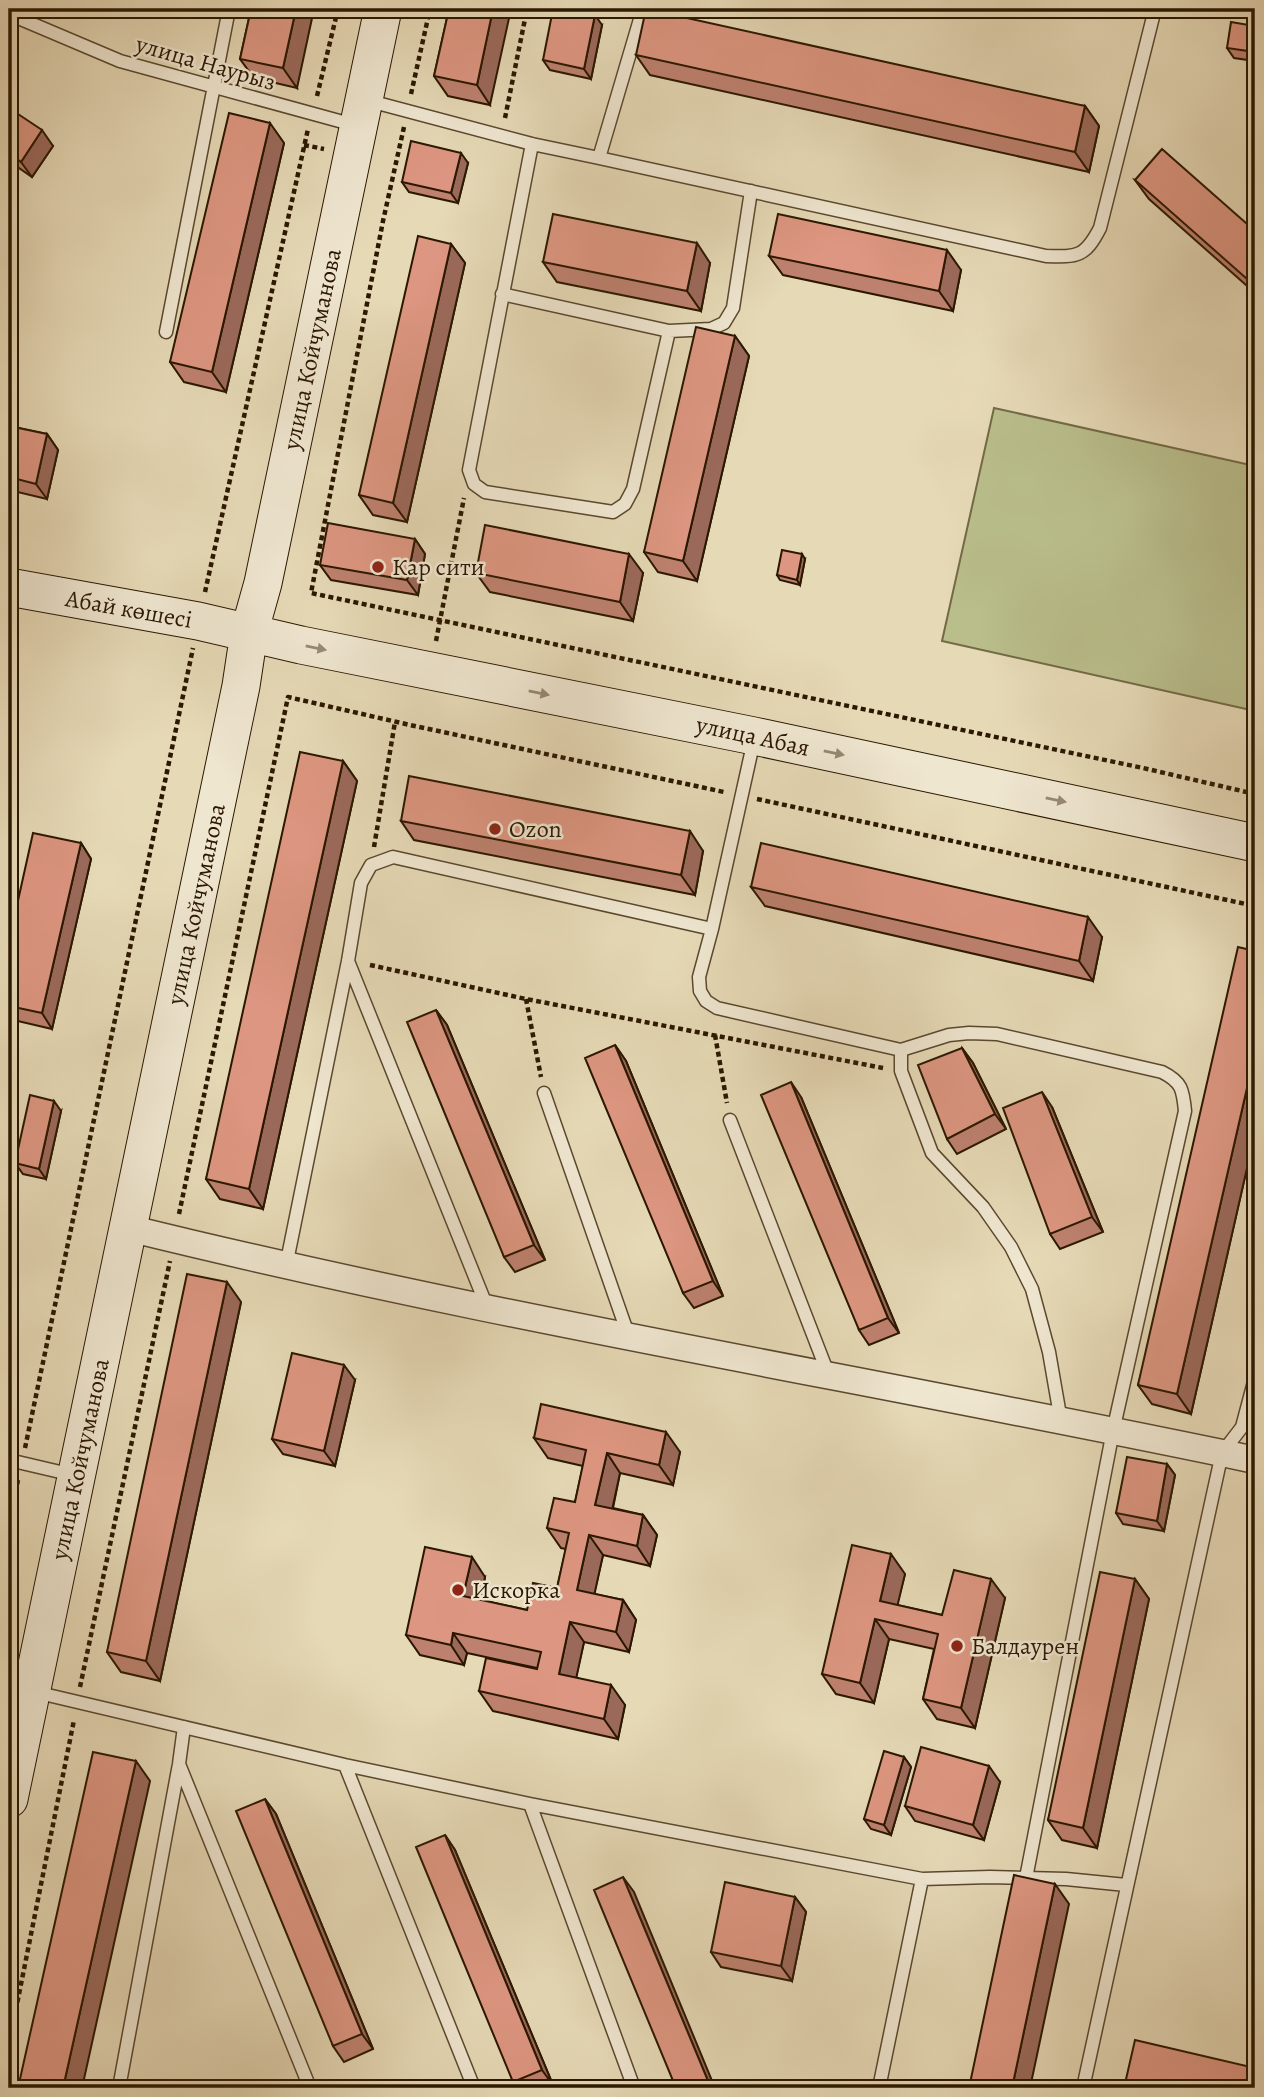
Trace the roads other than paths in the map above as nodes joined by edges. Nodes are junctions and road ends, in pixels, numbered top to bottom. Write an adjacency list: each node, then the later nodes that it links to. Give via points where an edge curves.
1 (229, 9): 8 (lane)
2 (383, 9): 9 (street, улица Койчуманова)
3 (643, 9): 11 (lane)
4 (1155, 9): 12 (lane, улица Наурыз, via 1100,228 1090,246 1073,257 1046,256)
5 (9, 14): 6 (lane, улица Наурыз)
6 (25, 22): 7 (lane); 8 (lane, улица Наурыз, via 120,61)
7 (9, 29)
8 (213, 88): 9 (lane, улица Наурыз, via 312,113); 15 (lane)
9 (361, 113): 10 (lane, улица Наурыз, via 408,111); 17 (street, улица Койчуманова)
10 (532, 144): 11 (lane, улица Наурыз); 13 (lane)
11 (599, 158): 12 (lane, улица Наурыз)
12 (751, 191): 14 (lane, via 733,308 724,323 711,329)
13 (502, 294): 14 (lane); 14 (lane, via 469,470 474,484 485,492 613,512 625,504 633,489)
14 (668, 331)
15 (166, 332)
16 (9, 587): 17 (street, Абай көшесі)
17 (249, 633): 18 (street, улица Абая, one-way to 18); 25 (street, улица Койчуманова)
18 (754, 736): 19 (street, улица Абая, one-way to 19); 20 (lane)
19 (1255, 843)
20 (712, 929): 21 (lane, via 393,857 371,865 361,883); 22 (lane, via 699,978 706,1001 717,1008)
21 (348, 961): 26 (lane); 27 (lane)
22 (901, 1050): 31 (lane, via 901,1071 932,1153 983,1207 1011,1247 1032,1289); 32 (lane, via 949,1035 997,1034 1162,1072 1175,1079 1183,1092 1185,1111)
23 (544, 1093): 28 (lane)
24 (730, 1120): 29 (lane)
25 (128, 1228): 26 (street); 36 (street, улица Койчуманова)
26 (286, 1266): 27 (street)
27 (487, 1308): 28 (street)
28 (629, 1337): 29 (street)
29 (829, 1376): 31 (street)
30 (1255, 1378): 33 (lane, via 1242,1427)
31 (1061, 1421): 32 (street)
32 (1114, 1431): 33 (street); 43 (lane)
33 (1222, 1453): 34 (street); 45 (lane)
34 (1255, 1460)
35 (15, 1462): 36 (lane)
36 (76, 1476): 37 (street, улица Койчуманова)
37 (31, 1691): 38 (lane); 41 (street, улица Койчуманова)
38 (184, 1727): 39 (lane); 40 (lane)
39 (179, 1764): 46 (lane); 47 (lane)
40 (345, 1765): 42 (lane); 48 (lane)
41 (9, 1799)
42 (530, 1804): 44 (lane); 49 (lane)
43 (1026, 1878): 44 (lane); 45 (lane)
44 (922, 1879): 50 (lane)
45 (1126, 1885): 51 (lane)
46 (119, 2088)
47 (310, 2088)
48 (474, 2088)
49 (634, 2088)
50 (879, 2088)
51 (1083, 2088)

